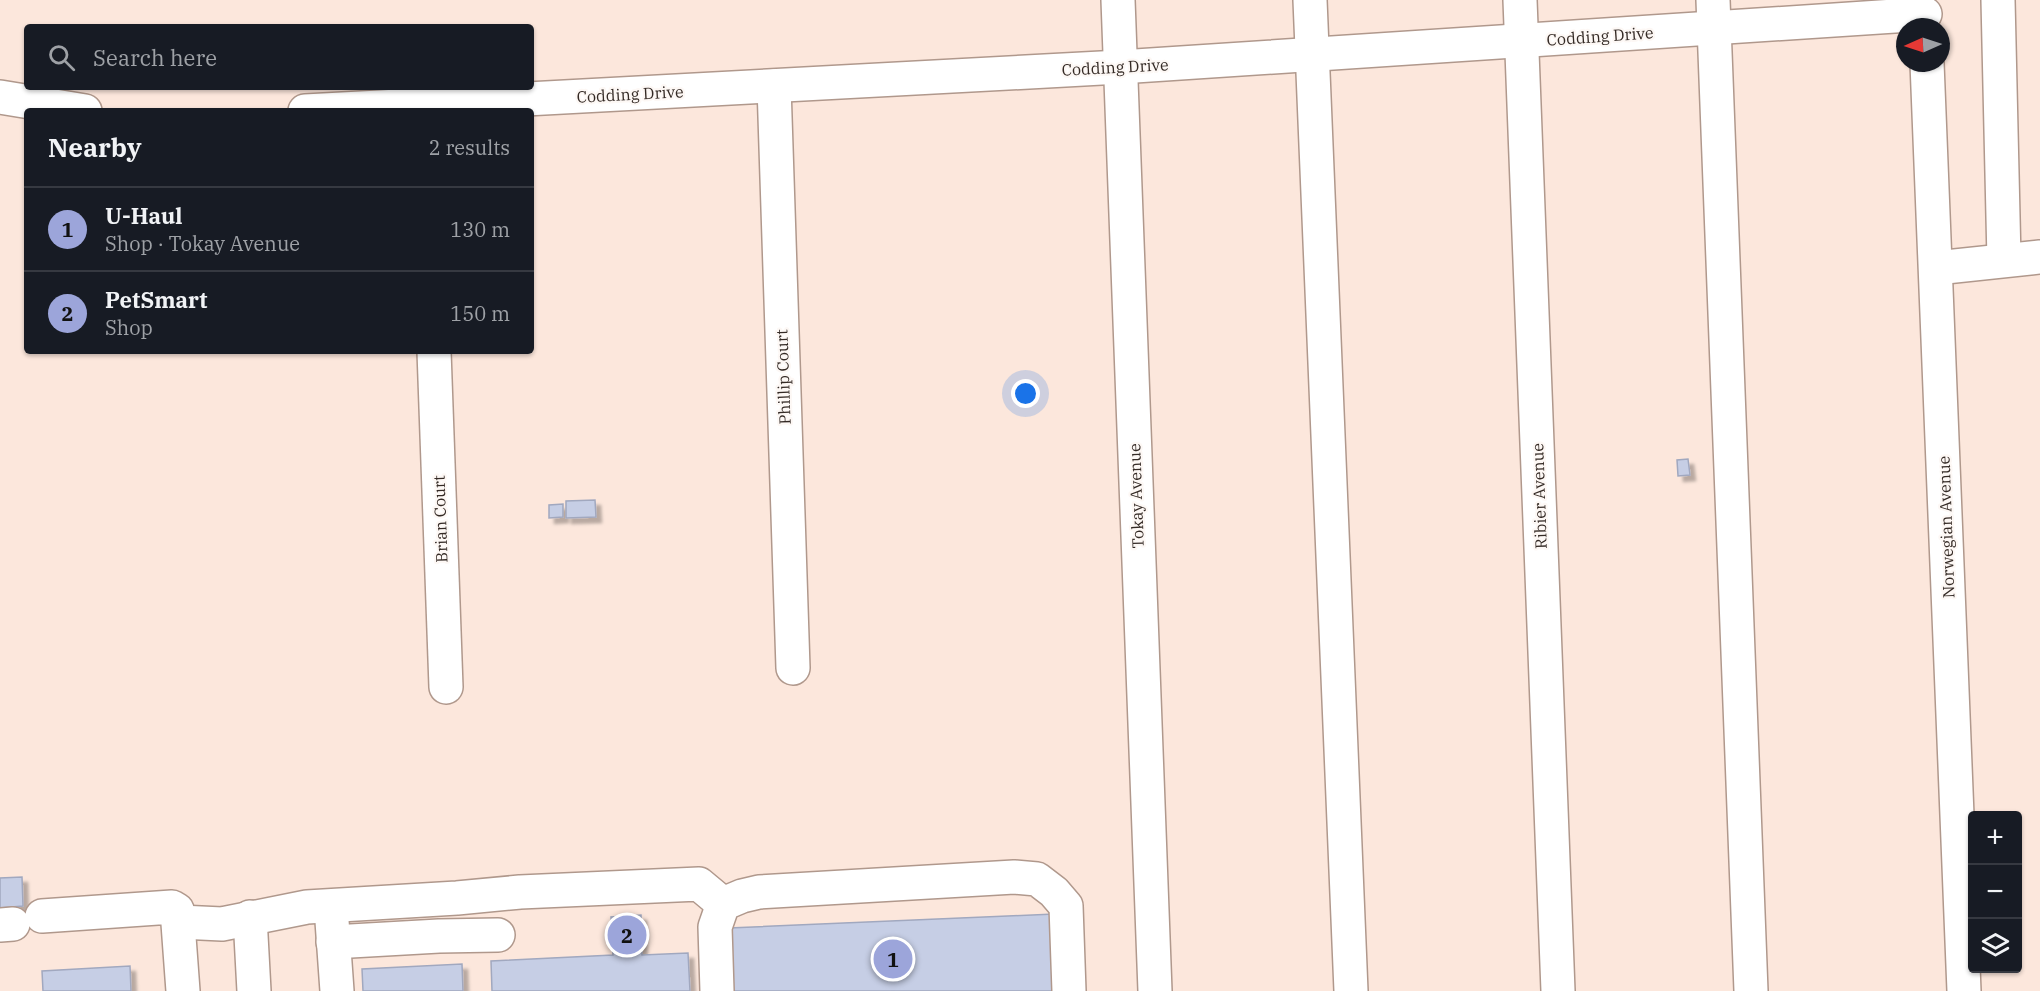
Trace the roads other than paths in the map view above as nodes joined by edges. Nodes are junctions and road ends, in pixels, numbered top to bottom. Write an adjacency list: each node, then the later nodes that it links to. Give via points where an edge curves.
1 (1118, 0): 9 (street, Tokay Avenue)
2 (1310, 0): 8 (street)
3 (1520, 0): 7 (street, Ribier Avenue)
4 (1998, 0): 16 (street)
5 (1713, 14): 6 (street, Codding Drive); 7 (street, Codding Drive); 36 (street)
6 (1925, 14)
7 (1521, 41): 8 (street, Codding Drive); 35 (street, Ribier Avenue)
8 (1313, 54): 9 (street, Codding Drive); 34 (street)
9 (1120, 67): 11 (street, Codding Drive); 33 (street, Tokay Avenue)
10 (1927, 72): 17 (street, Norwegian Avenue)
11 (774, 86): 14 (street, Codding Drive); 19 (street, Phillip Court)
12 (0, 97): 13 (street)
13 (67, 108)
14 (425, 108)
15 (2040, 257): 16 (street)
16 (2004, 260): 17 (street)
17 (1936, 268): 37 (street, Norwegian Avenue)
18 (434, 354): 20 (street, Brian Court)
19 (793, 668)
20 (446, 687)
21 (723, 904): 22 (street, via 699,884 520,892); 31 (street, via 715,927); 32 (street, via 759,892 1014,877 1037,879 1066,906)
22 (331, 907): 23 (street); 27 (street)
23 (250, 917): 25 (street, via 222,924); 29 (street)
24 (18, 922): 25 (street, via 172,907)
25 (180, 922): 28 (street)
26 (498, 935): 27 (street)
27 (333, 942): 30 (street)
28 (183, 991)
29 (254, 991)
30 (337, 991)
31 (717, 991)
32 (1069, 991)
33 (1155, 991)
34 (1351, 991)
35 (1558, 991)
36 (1751, 991)
37 (1964, 991)

